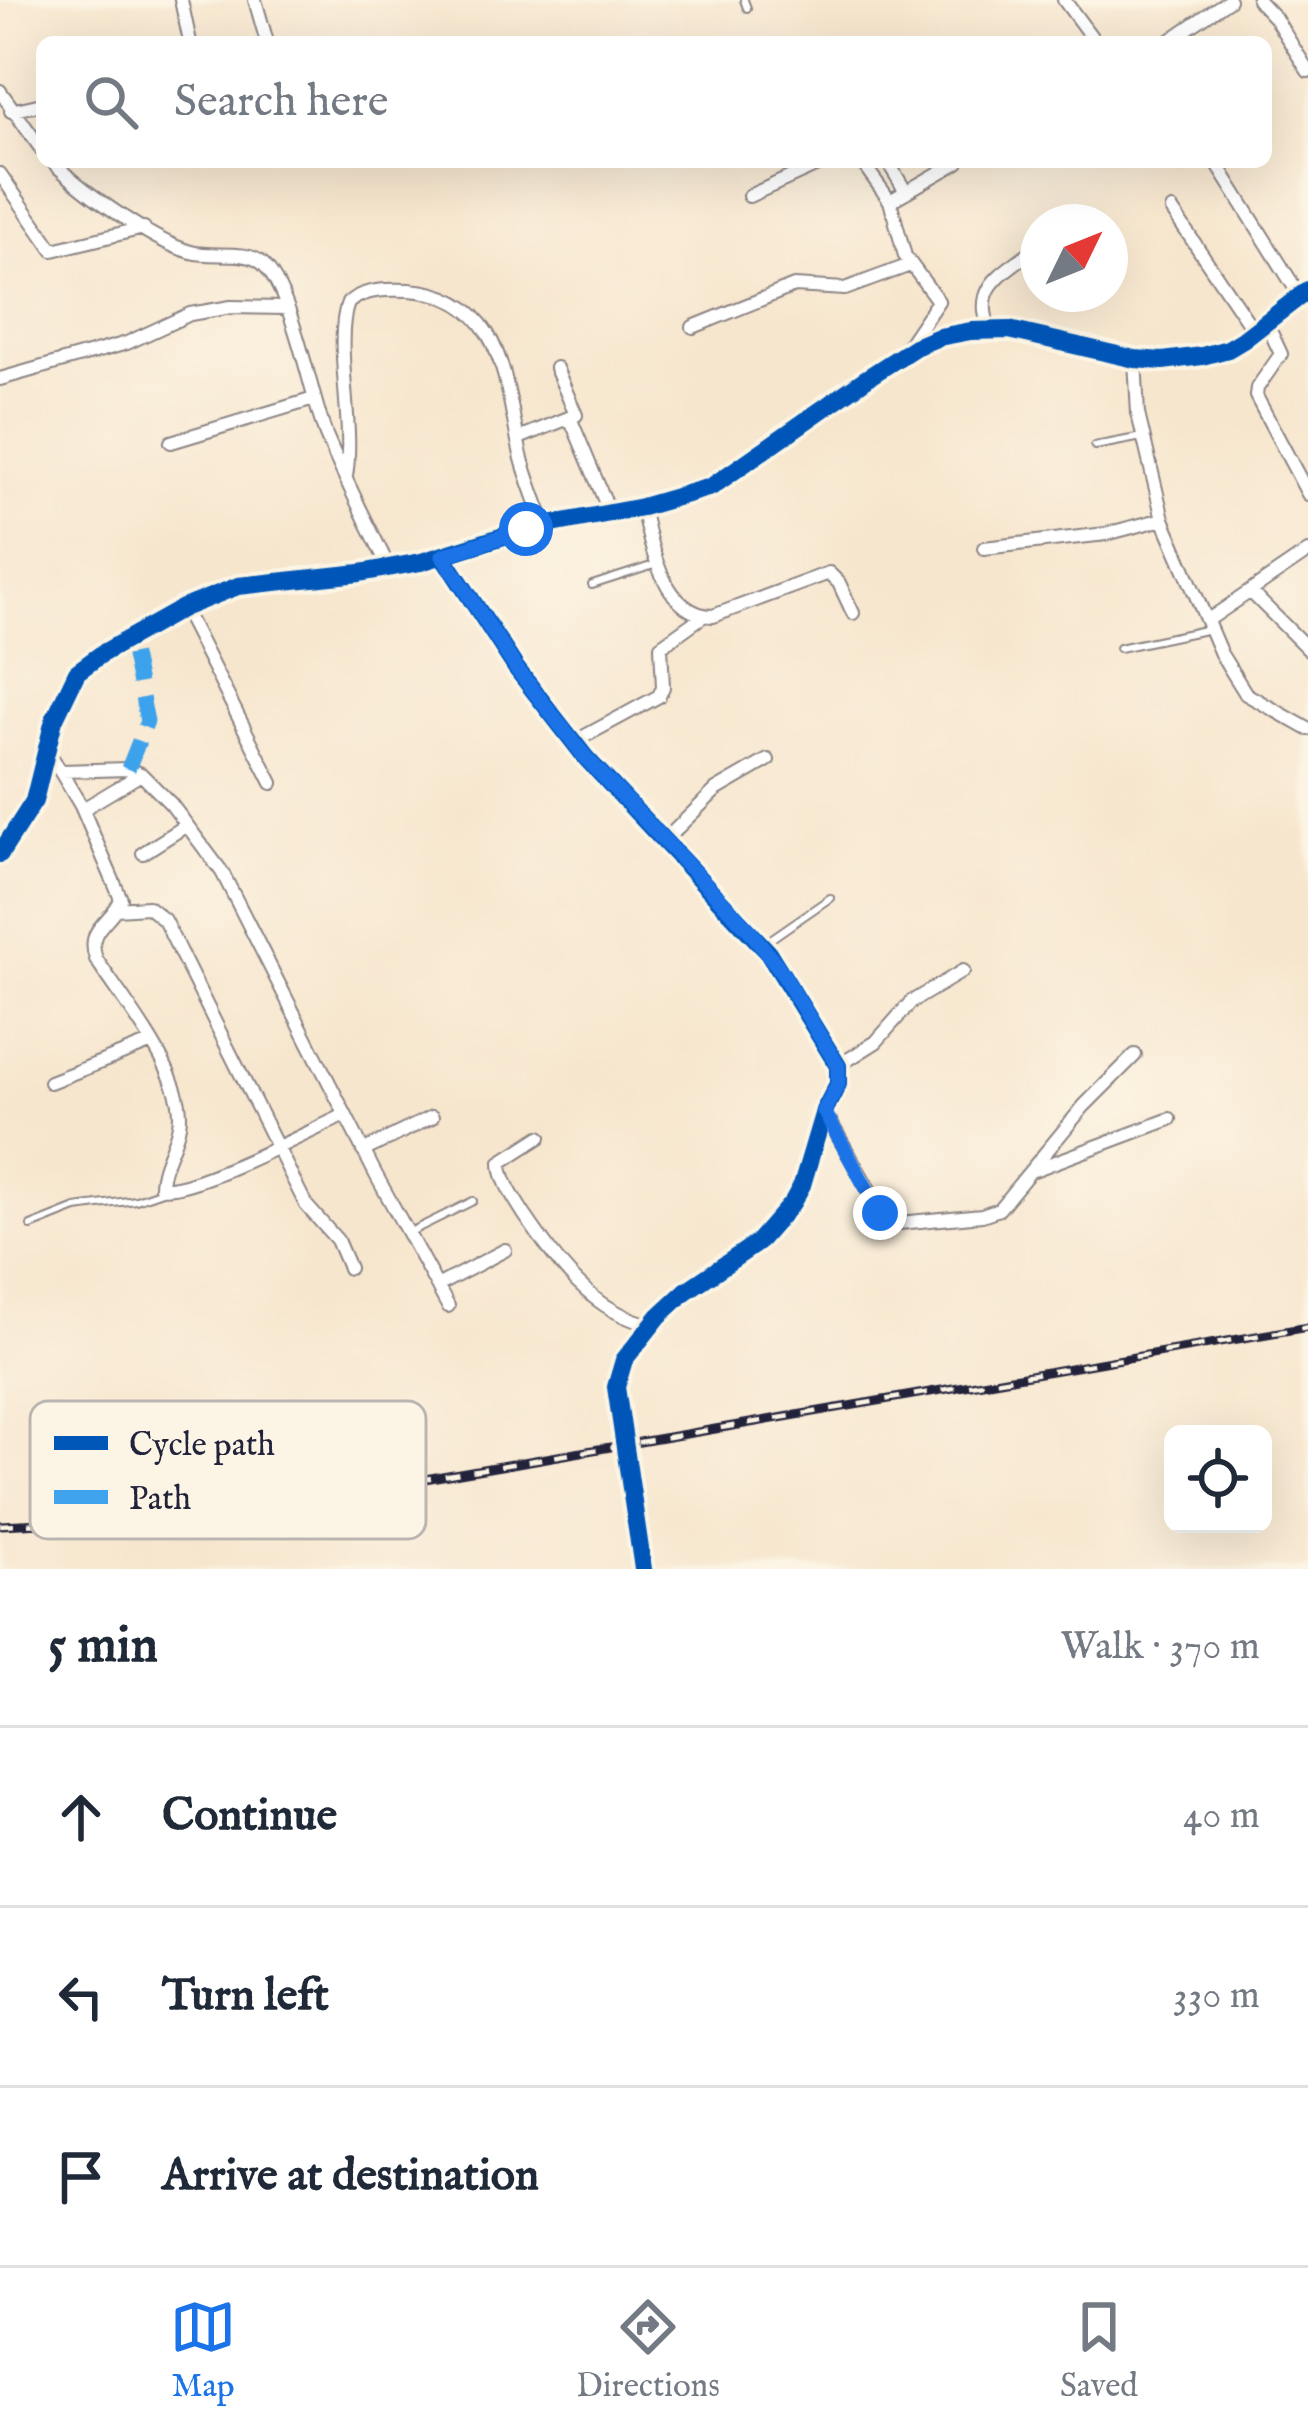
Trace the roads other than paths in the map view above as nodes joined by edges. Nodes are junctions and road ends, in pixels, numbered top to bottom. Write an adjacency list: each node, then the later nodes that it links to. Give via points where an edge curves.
1 (182, 0): 6 (street)
2 (255, 0): 7 (street)
3 (1064, 0): 8 (street)
4 (1229, 0): 9 (street)
5 (1258, 0): 10 (street)
6 (189, 36)
7 (265, 36)
8 (1091, 36)
9 (1177, 36)
10 (1308, 71)
11 (0, 91): 13 (street)
12 (36, 105): 13 (street)
13 (11, 111): 14 (street)
14 (36, 142)
15 (59, 168): 26 (street)
16 (811, 168): 23 (street)
17 (866, 168): 24 (street)
18 (892, 168): 22 (street)
19 (948, 168): 22 (street)
20 (1220, 168): 29 (street)
21 (0, 174): 26 (street, via 53,250)
22 (906, 192): 24 (street)
23 (749, 196)
24 (890, 201): 28 (street)
25 (1172, 210): 32 (street)
26 (144, 228): 30 (street, via 193,253 258,259)
27 (1020, 262): 33 (street, via 986,292 981,309)
28 (910, 266): 31 (street, via 845,290 794,286); 34 (street, via 938,305)
29 (1304, 293): 32 (street)
30 (286, 308): 37 (street, via 203,311); 38 (street)
31 (694, 327)
32 (1260, 327): 35 (street, via 1215,354); 45 (street, via 1281,354 1256,396)
33 (990, 329): 34 (street, via 926,341); 35 (street)
34 (902, 355): 46 (street, via 711,488)
35 (1135, 359): 40 (street)
36 (556, 368): 39 (street, via 577,413)
37 (0, 380)
38 (314, 399): 42 (street); 44 (street)
39 (571, 420): 41 (street); 47 (street)
40 (1142, 437): 43 (lane); 48 (street)
41 (519, 438): 44 (street, via 494,347 464,304 414,290 359,295 344,311); 49 (street)
42 (171, 442)
43 (1095, 446)
44 (346, 478): 54 (street)
45 (1308, 494)
46 (642, 507): 47 (street); 53 (street)
47 (610, 513): 49 (street)
48 (1163, 519): 50 (street); 60 (street)
49 (545, 525): 52 (street)
50 (984, 548)
51 (1308, 552): 56 (street)
52 (443, 556): 54 (street); 64 (street)
53 (654, 565): 55 (lane); 59 (street)
54 (388, 568): 57 (street, via 238,586)
55 (592, 586)
56 (1251, 592): 60 (street); 62 (street)
57 (183, 608): 65 (street, via 77,672); 69 (street)
58 (853, 613): 59 (street, via 829,573)
59 (703, 616): 64 (street, via 661,646 663,688 656,698)
60 (1210, 625): 61 (lane); 63 (street, via 1240,687)
61 (1119, 648)
62 (1308, 649)
63 (1308, 729)
64 (574, 742): 72 (street)
65 (47, 749): 67 (street); 73 (street, via 34,801)
66 (768, 760): 72 (street, via 705,798)
67 (61, 771): 68 (street); 70 (street)
68 (141, 774): 70 (street); 71 (street)
69 (272, 783)
70 (83, 809): 76 (street, via 120,896)
71 (187, 825): 74 (street); 84 (street, via 241,904)
72 (663, 842): 77 (street)
73 (0, 854)
74 (143, 854)
75 (830, 898): 77 (lane)
76 (116, 909): 79 (street, via 95,931 92,948); 88 (street, via 160,913)
77 (762, 945): 81 (street)
78 (963, 971): 81 (street, via 911,1002 876,1042)
79 (150, 1042): 82 (street); 91 (street, via 180,1115 160,1179)
80 (1135, 1055): 90 (street)
81 (838, 1066): 83 (street)
82 (50, 1082)
83 (824, 1111): 90 (street, via 891,1221 991,1213); 99 (street, via 802,1185 778,1222)
84 (345, 1115): 88 (street); 89 (street)
85 (432, 1117): 89 (street)
86 (1170, 1119): 90 (street)
87 (540, 1136): 99 (street, via 501,1162 518,1205 570,1276 608,1307)
88 (277, 1146): 91 (street); 96 (street)
89 (363, 1150): 94 (street)
90 (1033, 1171)
91 (166, 1190): 93 (lane)
92 (473, 1201): 94 (lane)
93 (31, 1226)
94 (406, 1234): 97 (street)
95 (505, 1250): 97 (street)
96 (350, 1268)
97 (437, 1286): 98 (street)
98 (448, 1306)
99 (652, 1325): 100 (street, via 620,1367)
100 (616, 1387)
101 (632, 1475): 102 (street)
102 (644, 1569)

